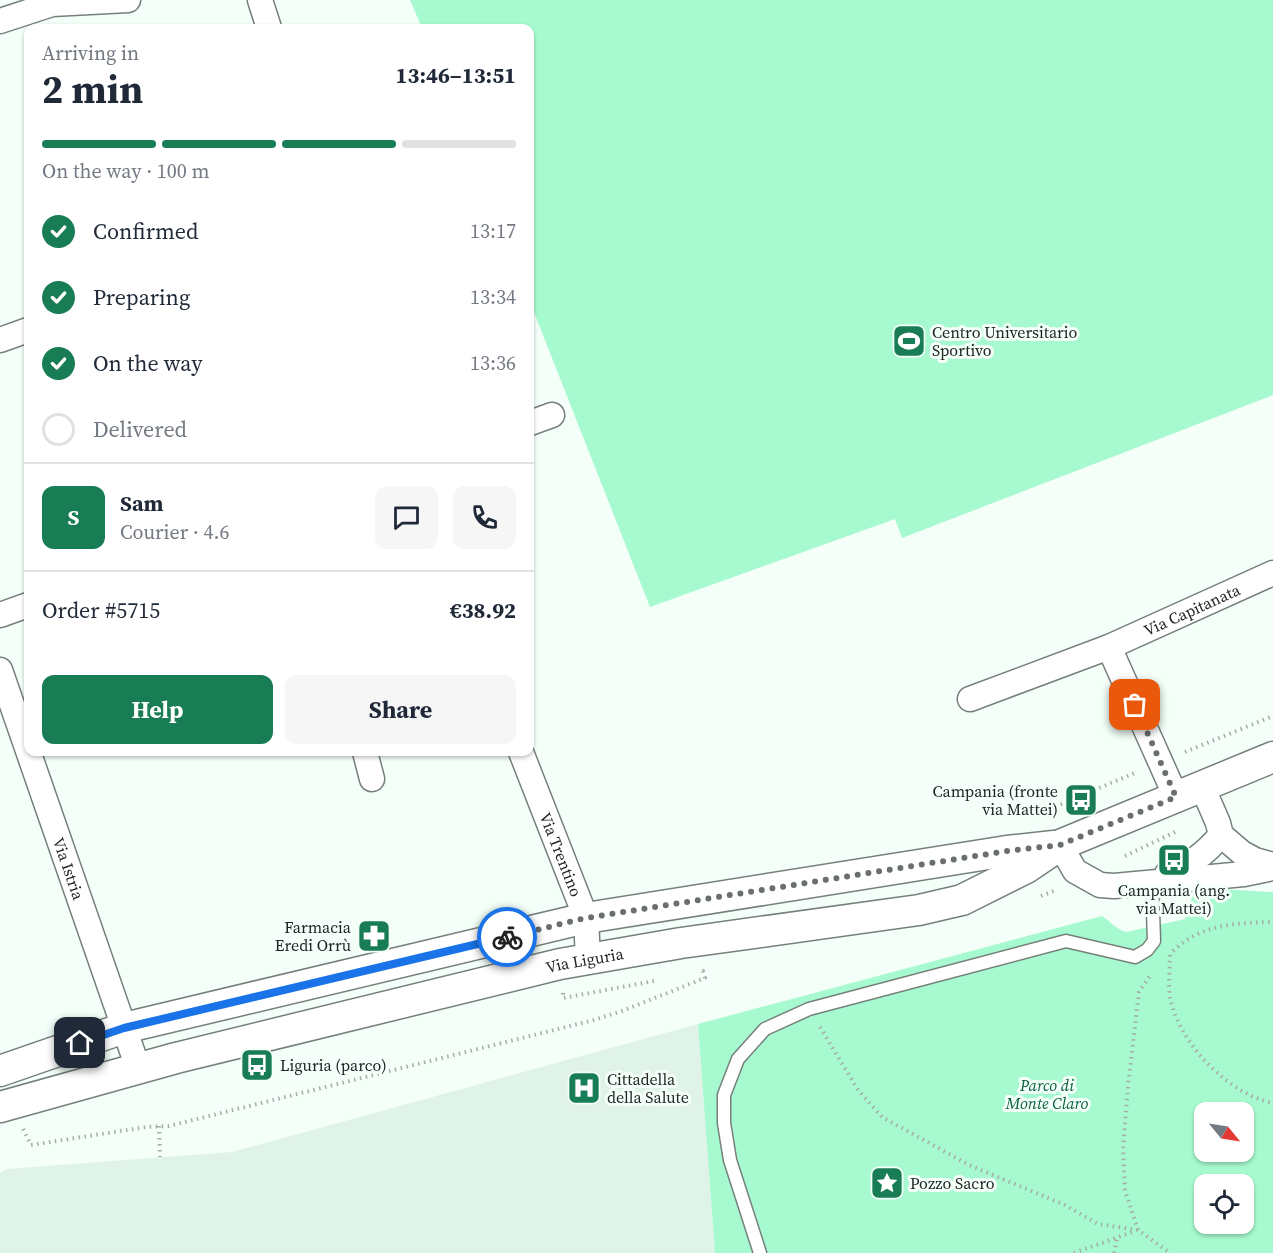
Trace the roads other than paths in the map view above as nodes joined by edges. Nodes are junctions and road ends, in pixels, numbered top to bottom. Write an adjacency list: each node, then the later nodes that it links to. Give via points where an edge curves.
1 (128, 0): 3 (street, via 52,4)
2 (260, 0): 4 (street)
3 (0, 21)
4 (268, 24)
5 (24, 331): 6 (street)
6 (0, 340)
7 (1273, 573): 10 (street, Via Capitanata)
8 (24, 606): 9 (street)
9 (0, 615)
10 (1109, 647): 12 (street, Via Capitanata); 19 (street)
11 (0, 670): 13 (street, Via Istria)
12 (970, 699)
13 (24, 739)
14 (30, 756): 26 (street, Via Istria)
15 (366, 756): 18 (street)
16 (523, 756): 24 (street, Via Trentino)
17 (1273, 757): 19 (street, Via Liguria)
18 (372, 779)
19 (1189, 792): 20 (street); 21 (street, Via Liguria)
20 (1221, 835): 22 (street, via 1242,853); 23 (street, via 1187,866)
21 (1060, 845): 23 (street, via 1075,871 1100,885); 24 (street, Via Liguria); 25 (street, Via Liguria, via 1026,868 962,900 919,910)
22 (1273, 867): 23 (street, via 1244,874)
23 (1152, 881): 30 (lane, via 1154,941 1135,957 1066,941 809,1009 765,1029 738,1059 724,1095 730,1160)
24 (586, 918): 25 (street, Via Trentino); 26 (street, Via Liguria)
25 (588, 959): 27 (street, Via Liguria)
26 (124, 1028): 27 (street, Via Istria); 28 (street, Via Liguria)
27 (138, 1068): 29 (street, Via Liguria)
28 (0, 1071)
29 (10, 1116)
30 (760, 1253)

